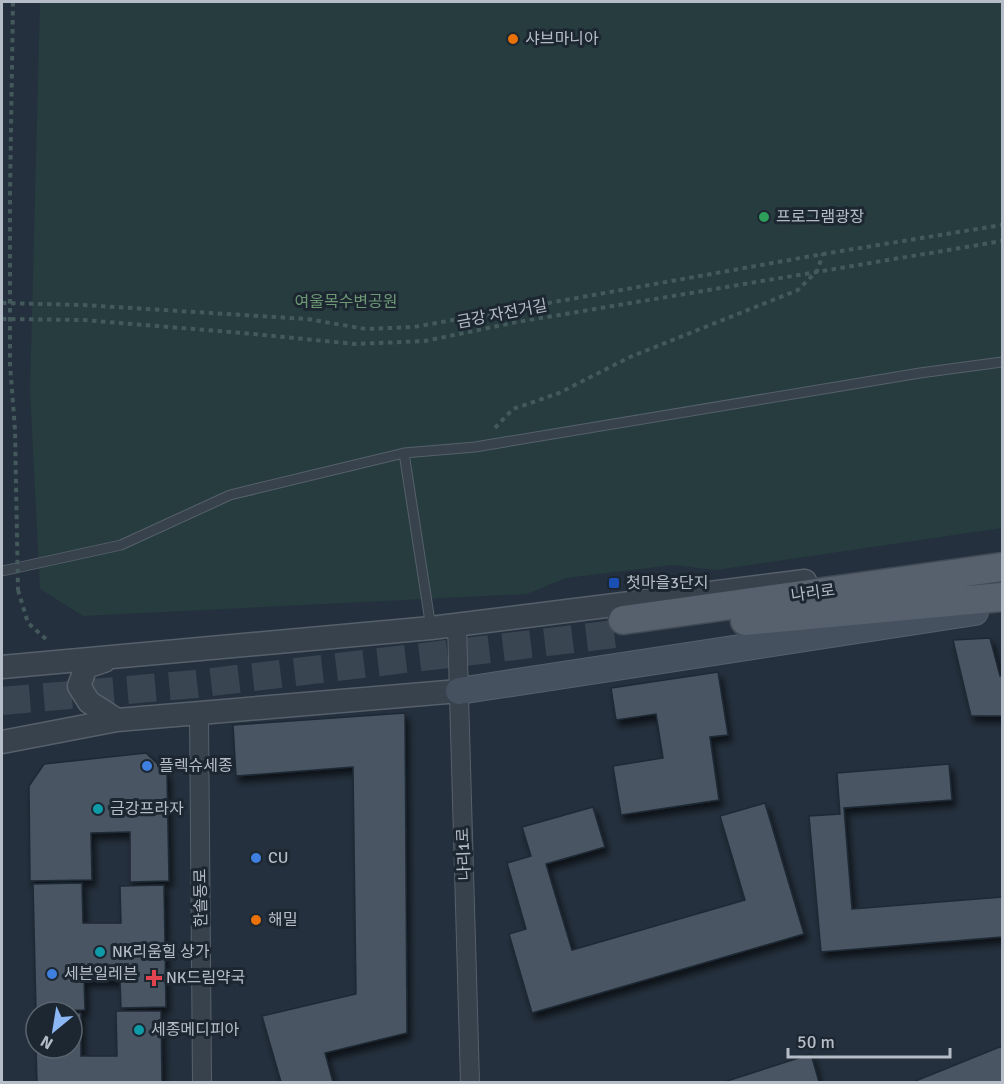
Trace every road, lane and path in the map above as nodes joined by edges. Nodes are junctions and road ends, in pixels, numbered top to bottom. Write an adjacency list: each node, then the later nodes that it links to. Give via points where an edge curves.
1 (13, 2): 18 (path, bridge, via 10,364 18,590 28,623)
2 (1002, 225): 4 (path)
3 (1002, 241): 5 (path, 금강 자전거길)
4 (823, 254): 5 (path); 6 (path, via 414,327 366,329 307,319)
5 (817, 271): 7 (path, 금강 자전거길, via 425,341 355,344 83,320); 9 (path, via 798,290 513,409)
6 (2, 303)
7 (2, 319)
8 (1002, 362): 9 (lane)
9 (476, 447): 10 (lane)
10 (404, 453): 13 (lane, via 230,495 121,545); 17 (lane)
11 (1002, 556): 16 (street)
12 (1002, 567): 14 (main road, 나리로, via 624,627)
13 (2, 571)
14 (1002, 597)
15 (1002, 608): 21 (main road)
16 (457, 625): 17 (street); 21 (street, 나리1로)
17 (431, 628): 19 (street)
18 (46, 639)
19 (111, 658): 20 (street); 23 (street, via 86,667 79,686 89,702)
20 (2, 667)
21 (459, 691): 22 (street); 26 (street, 나리1로)
22 (199, 714): 23 (street); 25 (street, 한솔동로)
23 (117, 720): 24 (street)
24 (2, 742)
25 (202, 1083)
26 (470, 1083)

